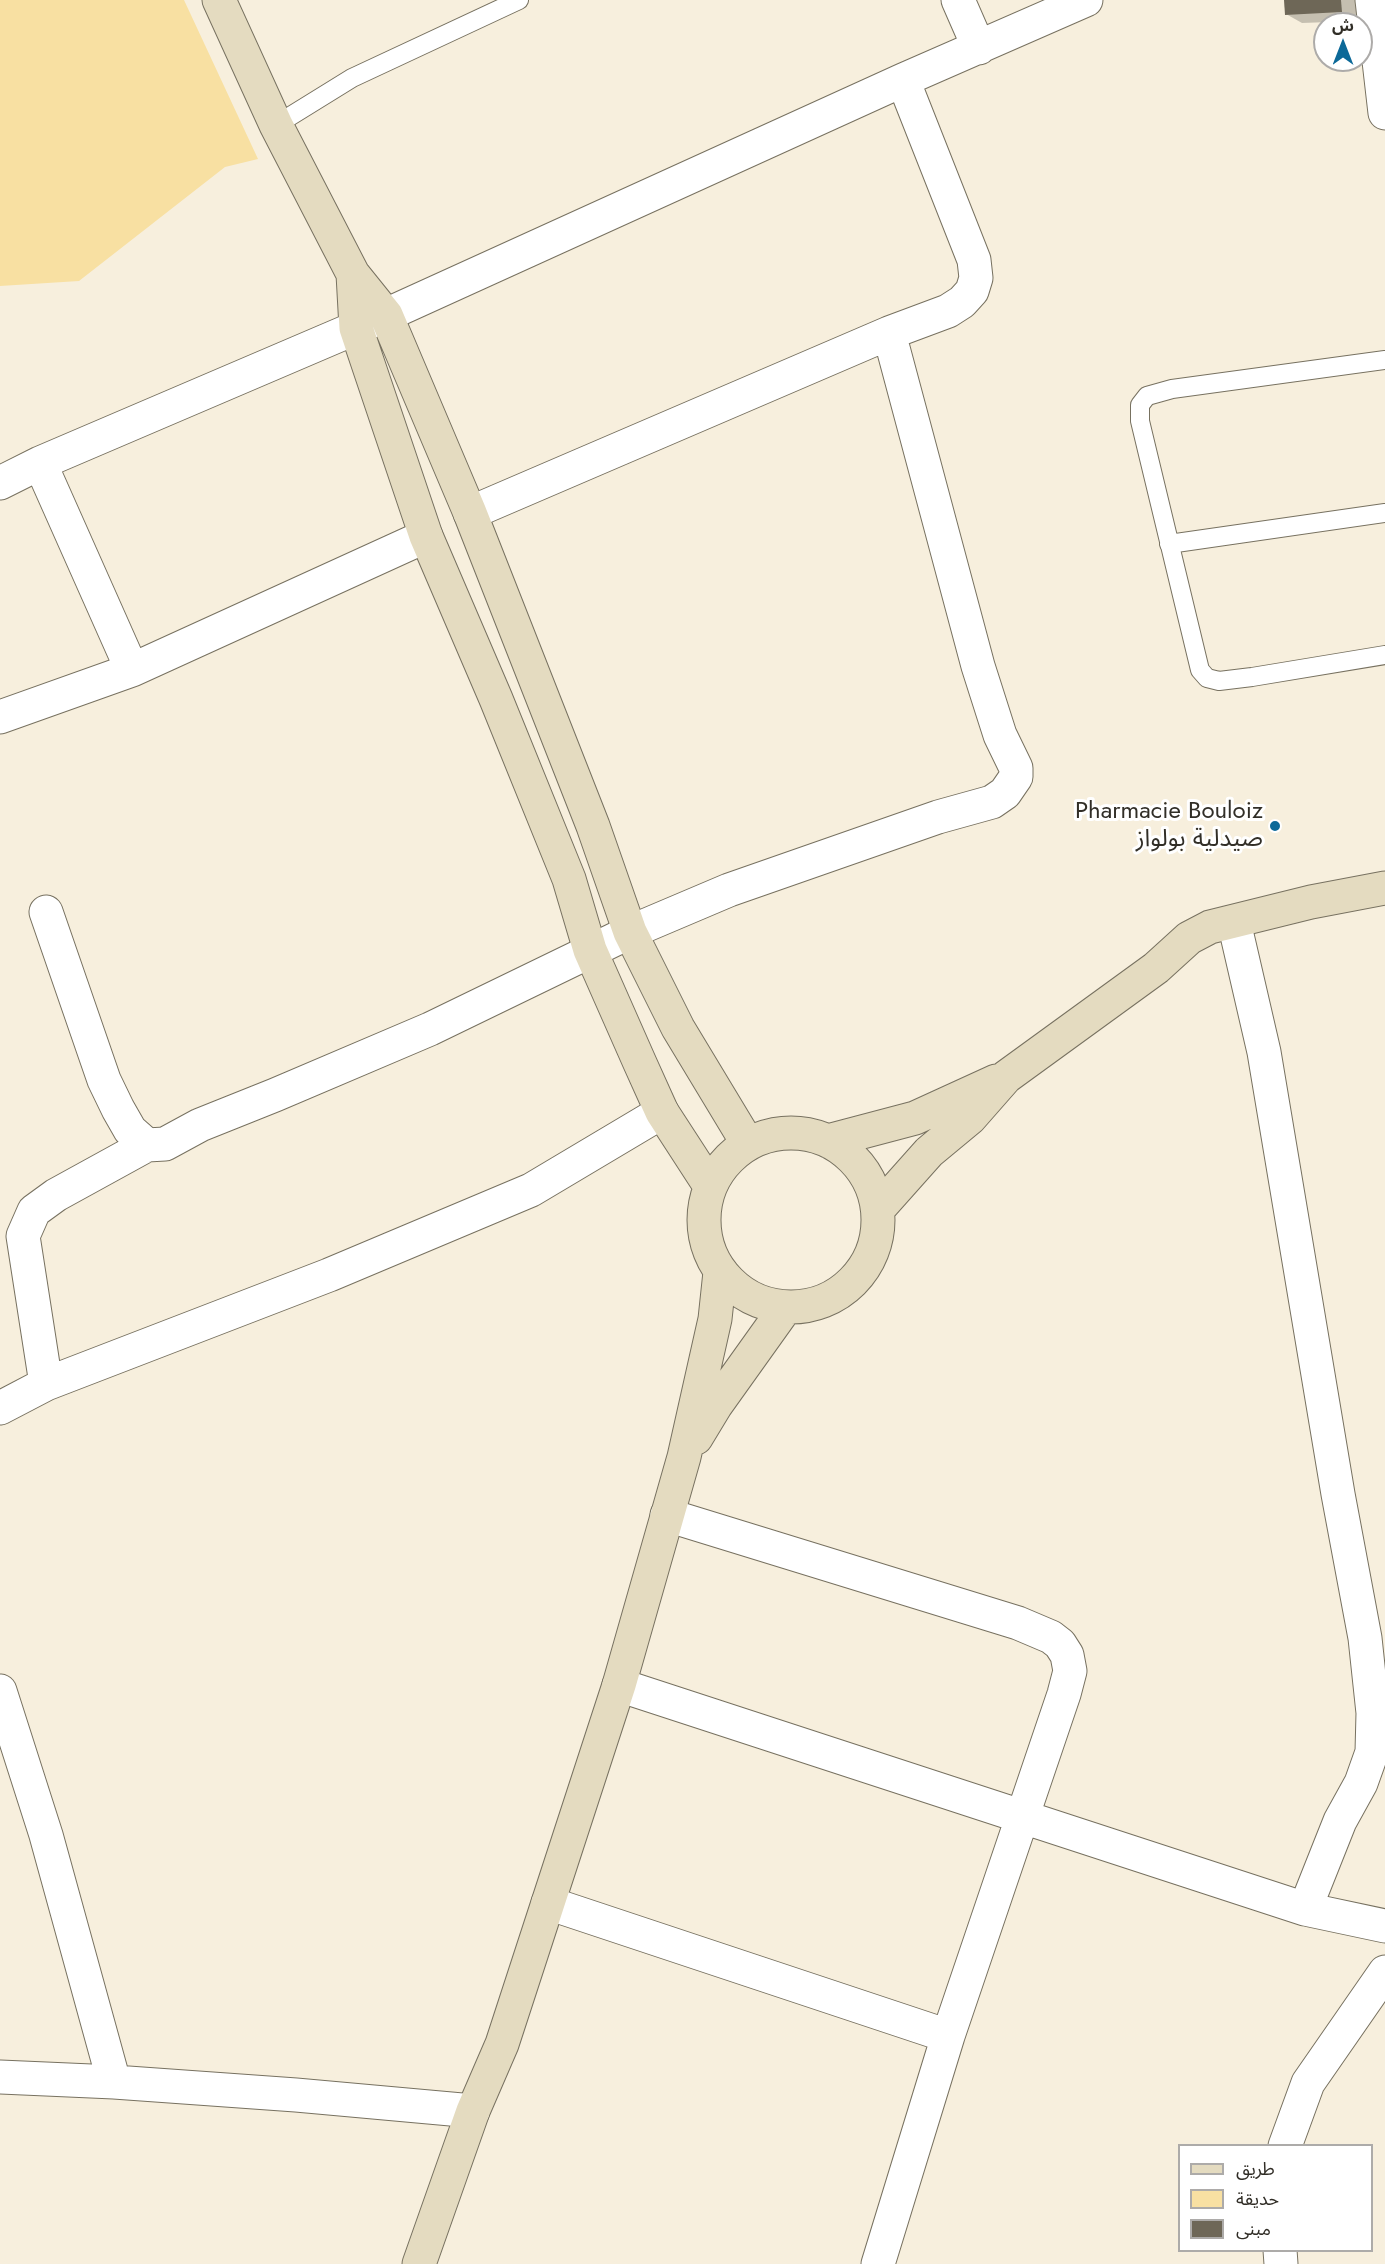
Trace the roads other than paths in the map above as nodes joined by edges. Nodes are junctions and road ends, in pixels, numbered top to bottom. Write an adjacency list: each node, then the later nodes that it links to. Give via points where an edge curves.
1 (219, 0): 9 (street)
2 (519, 0): 9 (lane, via 352,78)
3 (958, 0): 6 (street)
4 (1086, 0): 6 (street)
5 (1372, 0): 8 (street)
6 (979, 48): 7 (street)
7 (903, 80): 11 (street); 13 (street, via 974,260 976,278 972,291 948,311)
8 (1385, 112)
9 (276, 124): 10 (street)
10 (353, 274): 11 (street); 12 (street)
11 (386, 315): 12 (street); 17 (street)
12 (356, 328): 15 (street); 19 (street)
13 (888, 333): 17 (street); 27 (street, via 978,666 1016,777 1005,793 992,802 729,890)
14 (1385, 360): 20 (lane, via 1172,389 1147,396 1140,405 1140,421)
15 (40, 463): 16 (street); 22 (street)
16 (0, 483)
17 (470, 513): 27 (street, via 593,826)
18 (1385, 513): 20 (lane)
19 (426, 536): 22 (street); 28 (street, via 569,879)
20 (1169, 544): 21 (lane, via 1200,670 1207,678 1219,681 1252,677)
21 (1385, 655)
22 (132, 670): 23 (street)
23 (0, 717)
24 (1385, 889): 26 (street, via 1311,902)
25 (46, 912): 33 (street, via 104,1080 130,1130)
26 (1234, 922): 29 (street, via 1210,927 1189,938 1156,968); 46 (street, via 1264,1052 1365,1638 1373,1713 1372,1752)
27 (630, 932): 28 (street); 32 (street, via 678,1028)
28 (590, 950): 30 (street); 33 (street, via 430,1029 165,1143)
29 (1006, 1077): 31 (street, via 915,1118); 35 (street, via 970,1118 929,1152)
30 (662, 1112): 34 (street); 38 (street, via 531,1190 329,1275)
31 (828, 1140): 32 (street, via 801,1133 773,1134); 35 (street, via 849,1154 867,1175)
32 (748, 1144): 34 (street, via 726,1162)
33 (147, 1145): 38 (street, via 34,1211 23,1236)
34 (710, 1186): 36 (street, via 704,1208 704,1231)
35 (880, 1207): 37 (street, via 873,1252 859,1276 839,1294 814,1305)
36 (720, 1272): 37 (street, via 750,1297); 40 (street, via 715,1319)
37 (786, 1307): 40 (street)
38 (46, 1384): 39 (street)
39 (0, 1408)
40 (684, 1457): 41 (street)
41 (667, 1515): 42 (street); 44 (street, via 990,1613 1044,1633 1060,1644 1070,1665 1068,1682)
42 (619, 1684): 44 (street); 45 (street)
43 (0, 1691): 51 (street, via 46,1835)
44 (1023, 1818): 46 (street); 49 (street)
45 (548, 1903): 49 (street); 52 (street, via 502,2044)
46 (1305, 1909): 47 (street)
47 (1385, 1926)
48 (1385, 1972): 53 (street, via 1308,2083)
49 (948, 2036): 55 (street)
50 (0, 2077): 51 (street)
51 (114, 2082): 52 (street)
52 (473, 2111): 54 (street)
53 (1285, 2144)
54 (419, 2264)
55 (878, 2264)

